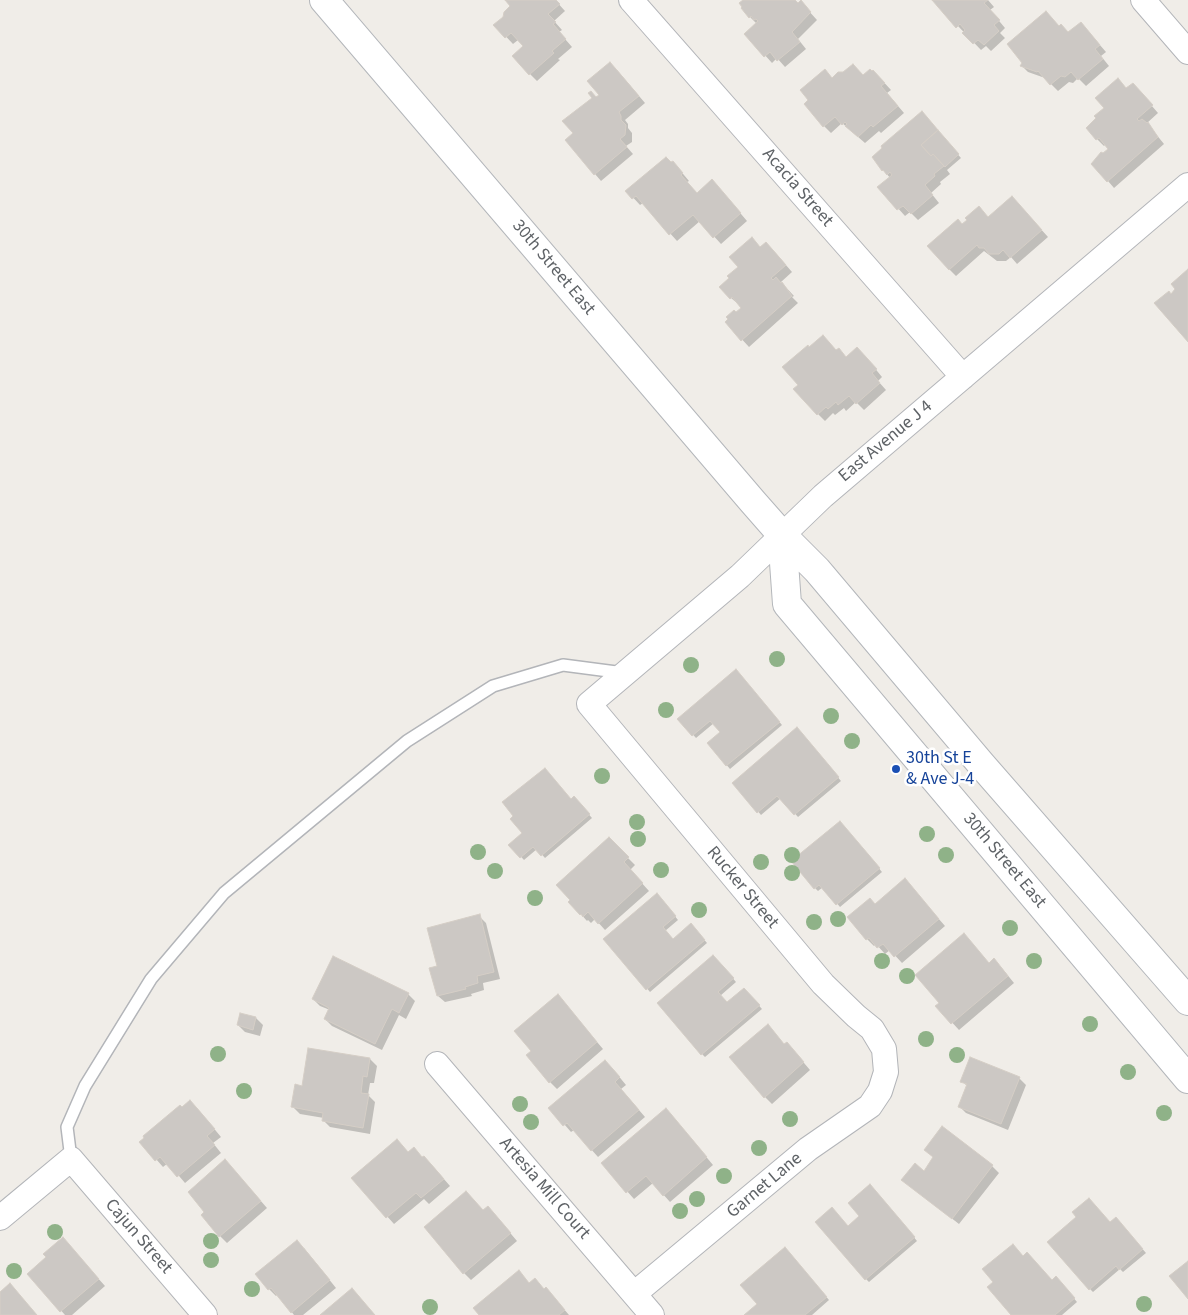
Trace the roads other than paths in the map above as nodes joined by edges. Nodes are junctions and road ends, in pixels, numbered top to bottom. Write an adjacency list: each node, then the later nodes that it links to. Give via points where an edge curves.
1 (324, 0): 7 (main road, 30th Street East)
2 (631, 0): 6 (street, Acacia Street)
3 (1143, 0): 4 (street)
4 (1188, 52)
5 (1188, 186): 6 (street, East Avenue J 4)
6 (963, 377): 7 (street, East Avenue J 4)
7 (782, 535): 8 (street, East Avenue J 4, via 740,576); 10 (main road, 30th Street East, via 817,570); 13 (main road, 30th Street East, via 787,604)
8 (626, 673): 9 (street, East Avenue J 4); 14 (lane, via 563,665 493,686 407,741 224,893 150,979 85,1086 67,1127)
9 (589, 704): 12 (street, Rucker Street, via 823,984 872,1029 884,1050)
10 (1188, 1001)
11 (437, 1064): 16 (street, Artesia Mill Court)
12 (886, 1072): 16 (street, Garnet Lane, via 880,1091 870,1106 808,1149)
13 (1188, 1079)
14 (71, 1160): 15 (street); 17 (street, Cajun Street)
15 (0, 1218)
16 (634, 1294): 18 (street, Artesia Mill Court)
17 (205, 1315)
18 (652, 1315)

